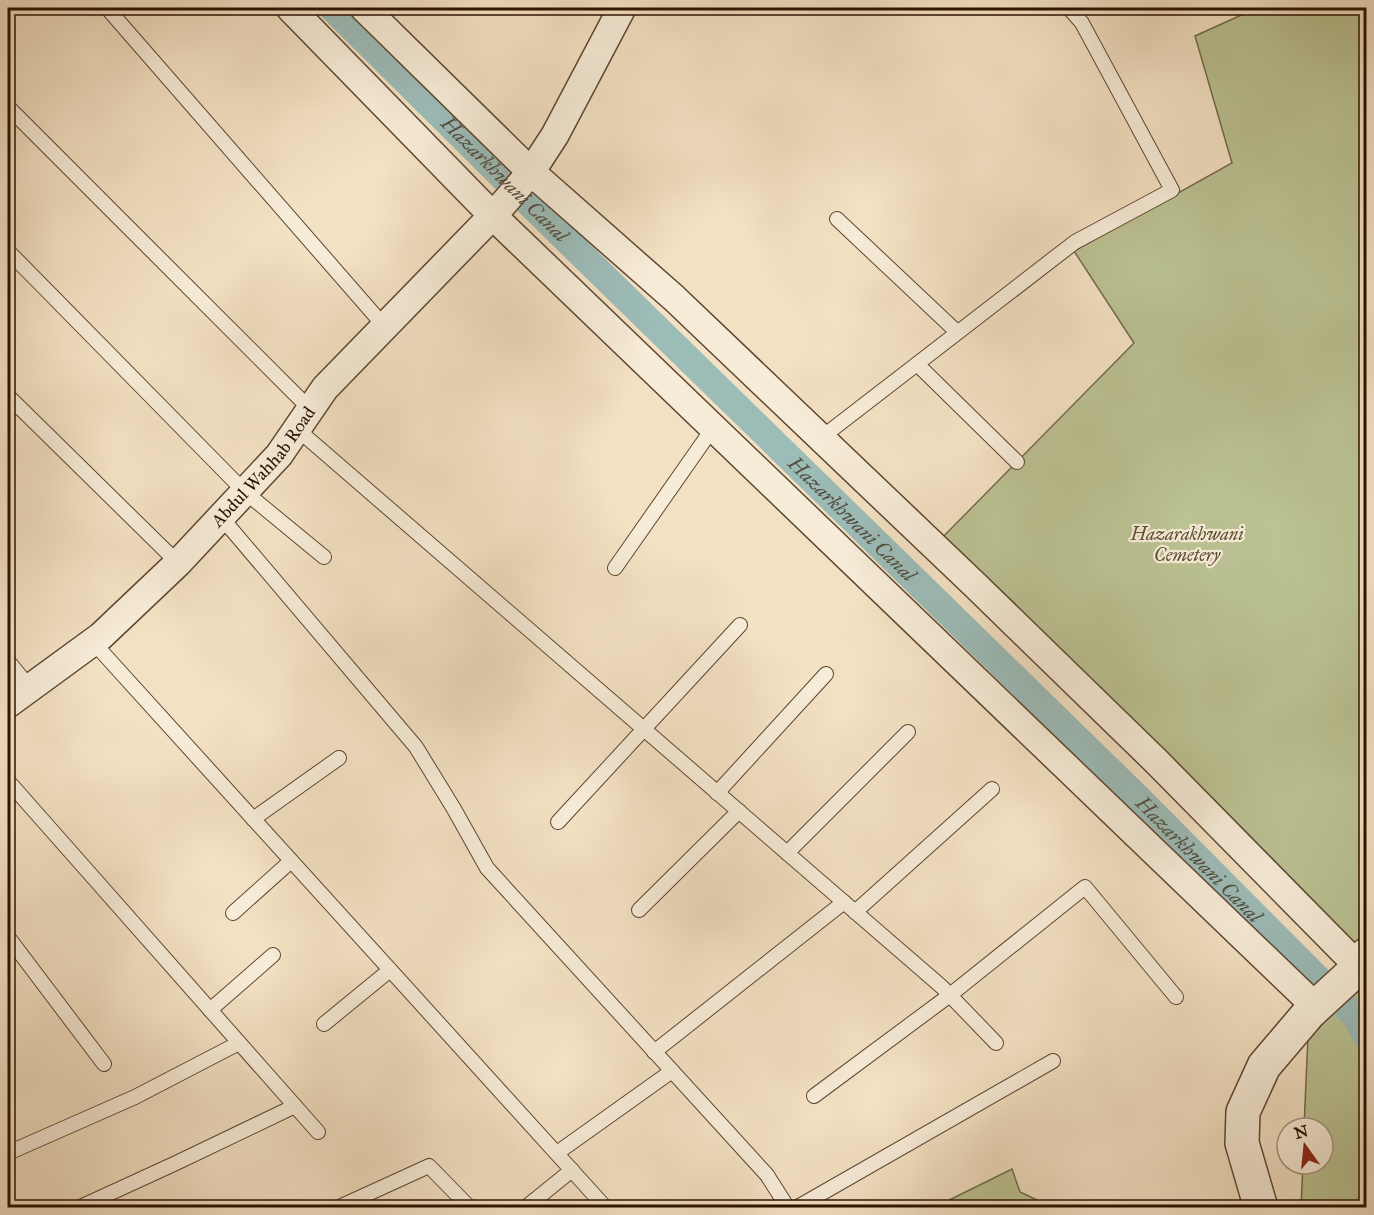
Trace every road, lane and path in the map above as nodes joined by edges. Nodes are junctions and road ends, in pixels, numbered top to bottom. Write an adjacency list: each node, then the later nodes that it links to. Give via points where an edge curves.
1 (107, 8): 11 (lane)
2 (290, 8): 8 (street)
3 (364, 8): 7 (street)
4 (622, 8): 7 (street, Abdul Wahhab Road, via 555,135)
5 (1069, 8): 12 (lane, via 1082,24 1172,190 1075,242)
6 (8, 114): 15 (lane, via 11,110)
7 (531, 172): 8 (street, Abdul Wahhab Road); 17 (street, via 674,298)
8 (495, 213): 11 (street, Abdul Wahhab Road); 16 (street)
9 (837, 219): 12 (lane)
10 (8, 251): 19 (lane)
11 (385, 327): 15 (street, Abdul Wahhab Road, via 325,388)
12 (957, 332): 13 (lane)
13 (917, 364): 17 (lane); 18 (lane)
14 (8, 396): 22 (lane)
15 (304, 419): 19 (street, Abdul Wahhab Road, via 279,455); 30 (lane)
16 (713, 428): 23 (lane); 51 (street)
17 (821, 438): 47 (street)
18 (1017, 462)
19 (245, 492): 20 (street, Abdul Wahhab Road); 21 (lane)
20 (221, 517): 22 (street, Abdul Wahhab Road); 56 (lane, via 416,747 487,868)
21 (324, 557)
22 (178, 563): 25 (street, Abdul Wahhab Road)
23 (615, 568)
24 (740, 625): 30 (lane)
25 (93, 642): 28 (street, Abdul Wahhab Road); 37 (lane)
26 (8, 661): 28 (lane)
27 (826, 674): 35 (lane)
28 (30, 688): 29 (street, Abdul Wahhab Road)
29 (8, 704)
30 (644, 729): 35 (lane); 38 (lane)
31 (908, 732): 39 (lane)
32 (339, 758): 37 (lane)
33 (8, 781): 52 (lane)
34 (992, 789): 43 (lane)
35 (717, 793): 36 (lane)
36 (739, 811): 39 (lane); 42 (lane)
37 (253, 819): 40 (lane)
38 (558, 822)
39 (787, 853): 41 (lane)
40 (291, 861): 44 (lane); 48 (lane)
41 (844, 902): 43 (lane); 56 (lane)
42 (639, 910)
43 (855, 912): 49 (lane)
44 (233, 913)
45 (8, 937): 58 (lane)
46 (273, 955): 52 (lane)
47 (1363, 961): 51 (street)
48 (390, 970): 53 (lane); 64 (lane)
49 (950, 995): 50 (lane, via 1085,886); 55 (lane); 60 (lane)
50 (1176, 997)
51 (1316, 1007): 73 (street, via 1264,1066 1242,1112 1242,1143)
52 (210, 1010): 54 (lane)
53 (324, 1024)
54 (239, 1043): 61 (lane); 63 (lane, via 135,1097)
55 (996, 1043)
56 (654, 1052): 59 (lane)
57 (1053, 1061): 72 (lane)
58 (104, 1064)
59 (672, 1071): 64 (lane); 71 (lane, via 766,1175)
60 (814, 1096)
61 (295, 1106): 62 (lane); 66 (lane)
62 (318, 1132)
63 (8, 1153)
64 (557, 1153): 65 (lane)
65 (572, 1170): 69 (lane); 70 (lane)
66 (78, 1208)
67 (337, 1208): 68 (lane, via 429,1167)
68 (470, 1208)
69 (525, 1208)
70 (606, 1208)
71 (788, 1208)
72 (796, 1208)
73 (1261, 1208)

